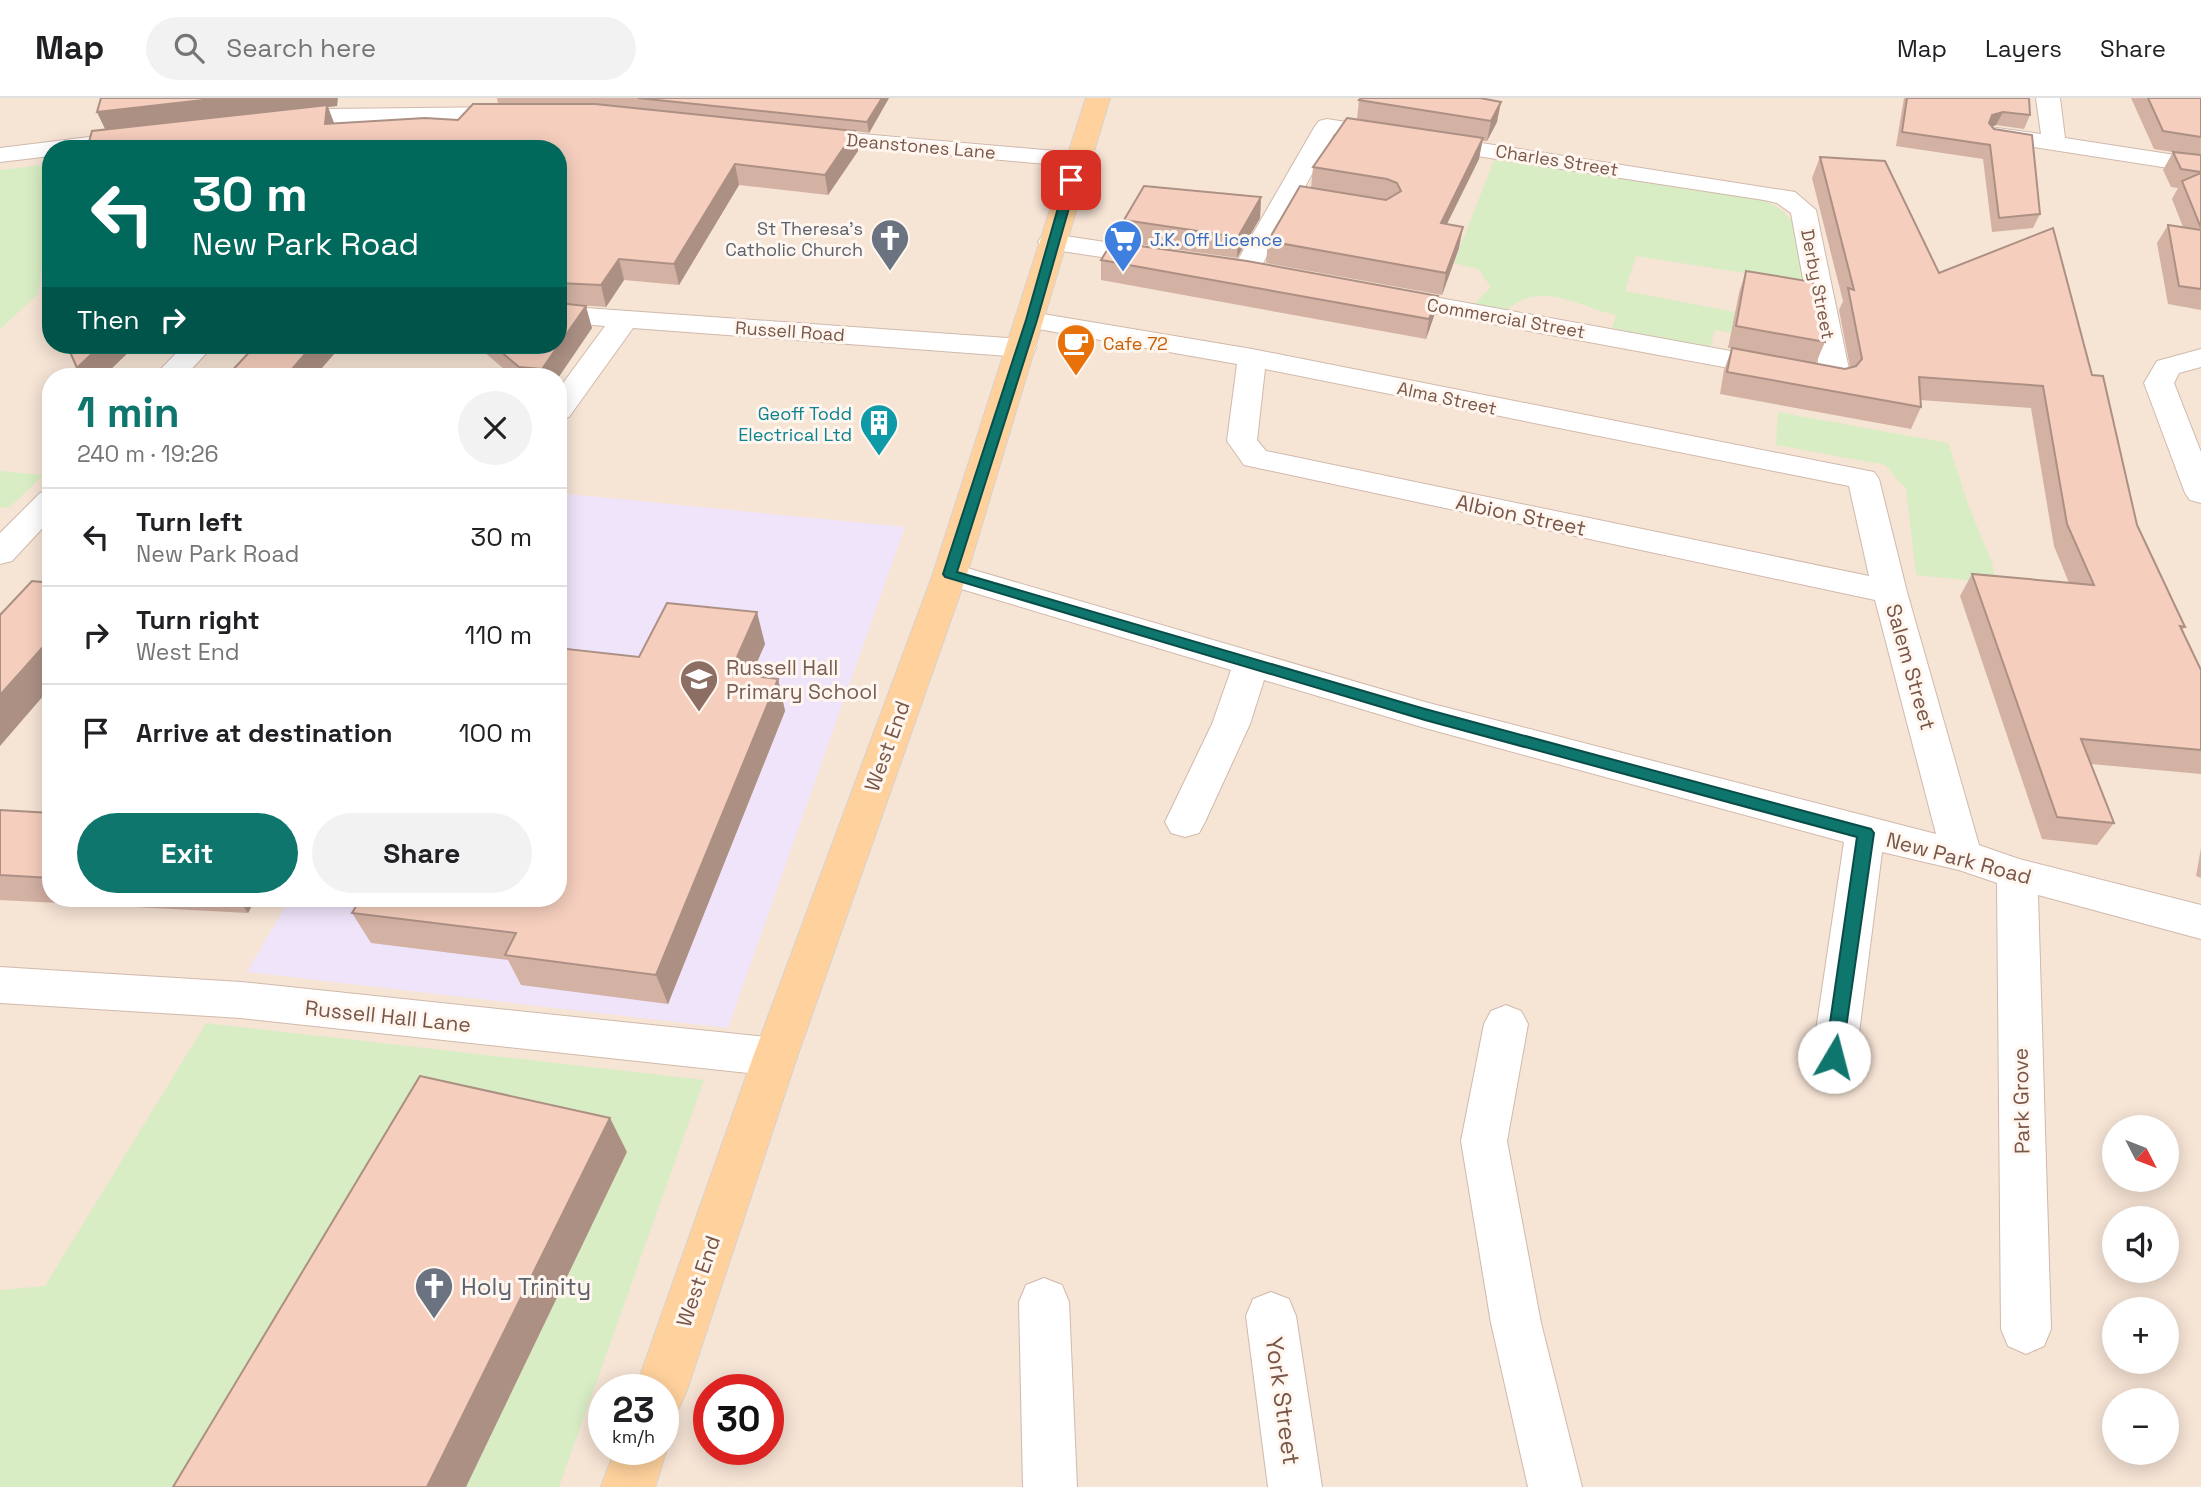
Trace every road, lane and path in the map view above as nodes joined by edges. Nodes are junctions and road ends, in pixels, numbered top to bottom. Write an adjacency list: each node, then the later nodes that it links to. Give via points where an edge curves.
1 (1098, 98): 13 (main road, West End)
2 (2048, 98): 10 (street)
3 (361, 107): 4 (street); 5 (street)
4 (544, 114)
5 (259, 124)
6 (787, 134): 13 (street, Deanstones Lane)
7 (163, 135): 9 (street)
8 (1997, 135): 10 (street)
9 (123, 140)
10 (2054, 144): 14 (street)
11 (42, 150): 12 (street)
12 (0, 155)
13 (1078, 160): 18 (main road, West End)
14 (2201, 166)
15 (1286, 195): 16 (street, Charles Street, via 1327,125); 17 (street); 20 (street, via 1233,269)
16 (1786, 197): 30 (street, Derby Street, via 1803,210)
17 (1314, 200)
18 (1051, 242): 19 (street); 24 (main road, West End)
19 (1181, 261)
20 (1273, 275)
21 (1356, 291): 30 (street, Commercial Street)
22 (567, 315): 23 (street, Russell Road)
23 (624, 320): 25 (street, Russell Road); 31 (street)
24 (1031, 320): 25 (main road, West End); 27 (street, Alma Street)
25 (1022, 348): 36 (main road, West End)
26 (191, 354): 29 (street)
27 (1252, 358): 32 (street, Alma Street); 37 (street, Albion Street, via 1242,441 1255,458)
28 (2201, 358): 33 (street, via 2167,367 2159,383)
29 (177, 368)
30 (1836, 379)
31 (567, 399)
32 (1863, 478): 37 (street, Salem Street)
33 (2201, 493)
34 (42, 509): 35 (street)
35 (0, 552)
36 (950, 574): 38 (street, New Park Road); 46 (main road, West End)
37 (1890, 592): 41 (street, Salem Street)
38 (1251, 663): 39 (street, via 1231,724); 40 (street, New Park Road, via 1425,715)
39 (1185, 822)
40 (1866, 833): 41 (street, New Park Road); 47 (street)
41 (1962, 855): 42 (street, New Park Road)
42 (2017, 874): 43 (street, New Park Road); 50 (street, Park Grove)
43 (2201, 922)
44 (0, 985): 46 (street, Russell Hall Lane, via 241,1000)
45 (1506, 1024): 56 (street, via 1484,1141 1516,1322)
46 (775, 1056): 51 (main road, West End)
47 (1834, 1057)
48 (1044, 1302): 54 (street)
49 (1271, 1316): 55 (street, York Street)
50 (2026, 1329)
51 (666, 1374)
52 (636, 1465): 53 (main road)
53 (628, 1487)
54 (1050, 1487)
55 (1295, 1487)
56 (1555, 1487)

